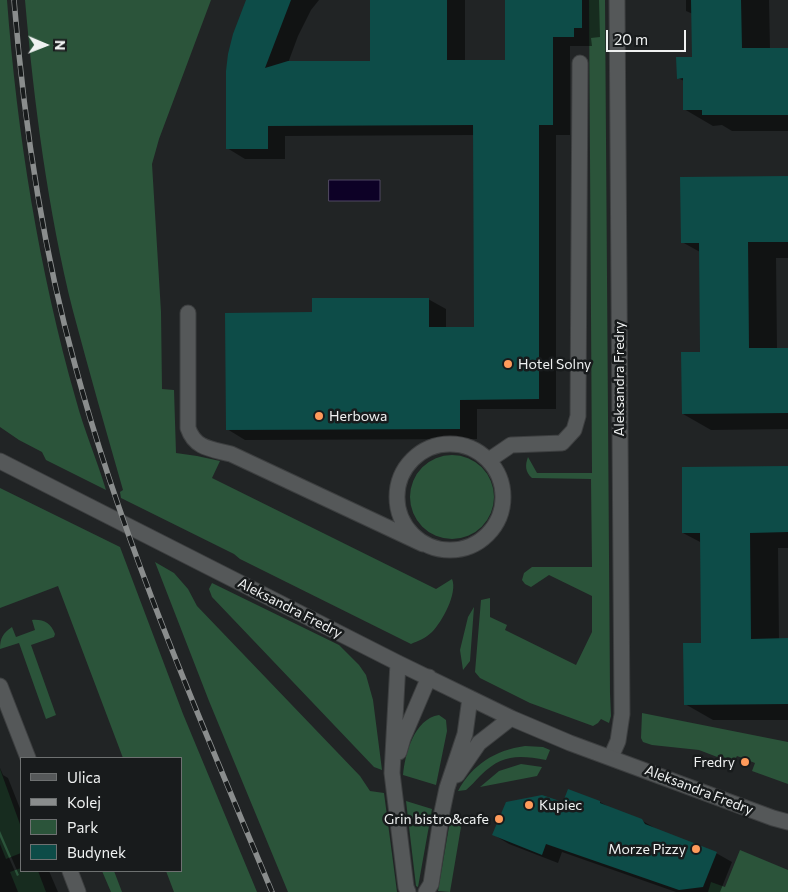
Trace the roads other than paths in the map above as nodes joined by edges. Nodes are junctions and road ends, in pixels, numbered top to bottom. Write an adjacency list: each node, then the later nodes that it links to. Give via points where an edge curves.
1 (617, 0): 13 (street, Aleksandra Fredry, via 622,714 618,741)
2 (580, 63): 4 (street, via 578,416 574,430 562,443 511,445)
3 (188, 313): 6 (street, via 188,428 191,438 199,445 231,454)
4 (489, 460): 6 (street, via 499,475 503,492 496,526 484,539 468,548 438,550); 6 (street, via 474,449 457,444 438,444 422,451 408,464 399,480 396,498 400,516 409,532)
5 (0, 461): 7 (street, Aleksandra Fredry)
6 (423, 544)
7 (398, 663): 8 (street, Aleksandra Fredry); 14 (street)
8 (429, 677): 10 (street, Aleksandra Fredry); 14 (street)
9 (0, 686): 12 (street)
10 (470, 698): 11 (street, Aleksandra Fredry); 15 (street, via 465,734)
11 (511, 718): 13 (street, Aleksandra Fredry); 15 (street, via 479,743)
12 (28, 757)
13 (611, 757): 16 (street, Aleksandra Fredry)
14 (392, 773): 19 (street)
15 (447, 788): 20 (street)
16 (788, 822)
17 (70, 872): 18 (street)
18 (78, 892)
19 (408, 892)
20 (426, 892)

